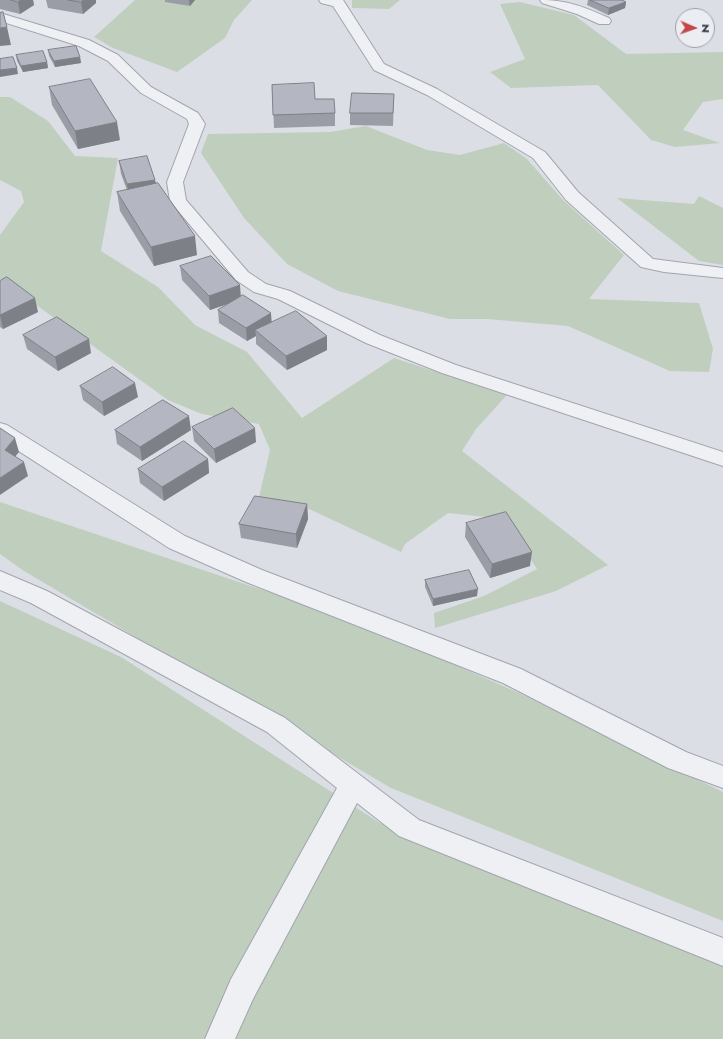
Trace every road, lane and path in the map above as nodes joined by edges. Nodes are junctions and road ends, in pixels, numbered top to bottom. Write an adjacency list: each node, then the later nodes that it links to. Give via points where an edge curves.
1 (326, 0): 5 (street, via 338,4 379,67 432,92 539,155 572,196 647,263)
2 (547, 0): 4 (street)
3 (0, 16): 7 (street, via 84,43 113,58 146,90 193,116 197,124 175,182 178,201 242,276 260,288 284,295 373,339 450,369)
4 (604, 21)
5 (723, 273)
6 (0, 430): 9 (street, via 176,542 254,576 512,676 677,760)
7 (723, 459)
8 (0, 580): 10 (street, via 39,597 276,725)
9 (723, 777)
10 (353, 784): 11 (street, via 409,828); 12 (street, via 242,990)
11 (723, 952)
12 (220, 1039)

